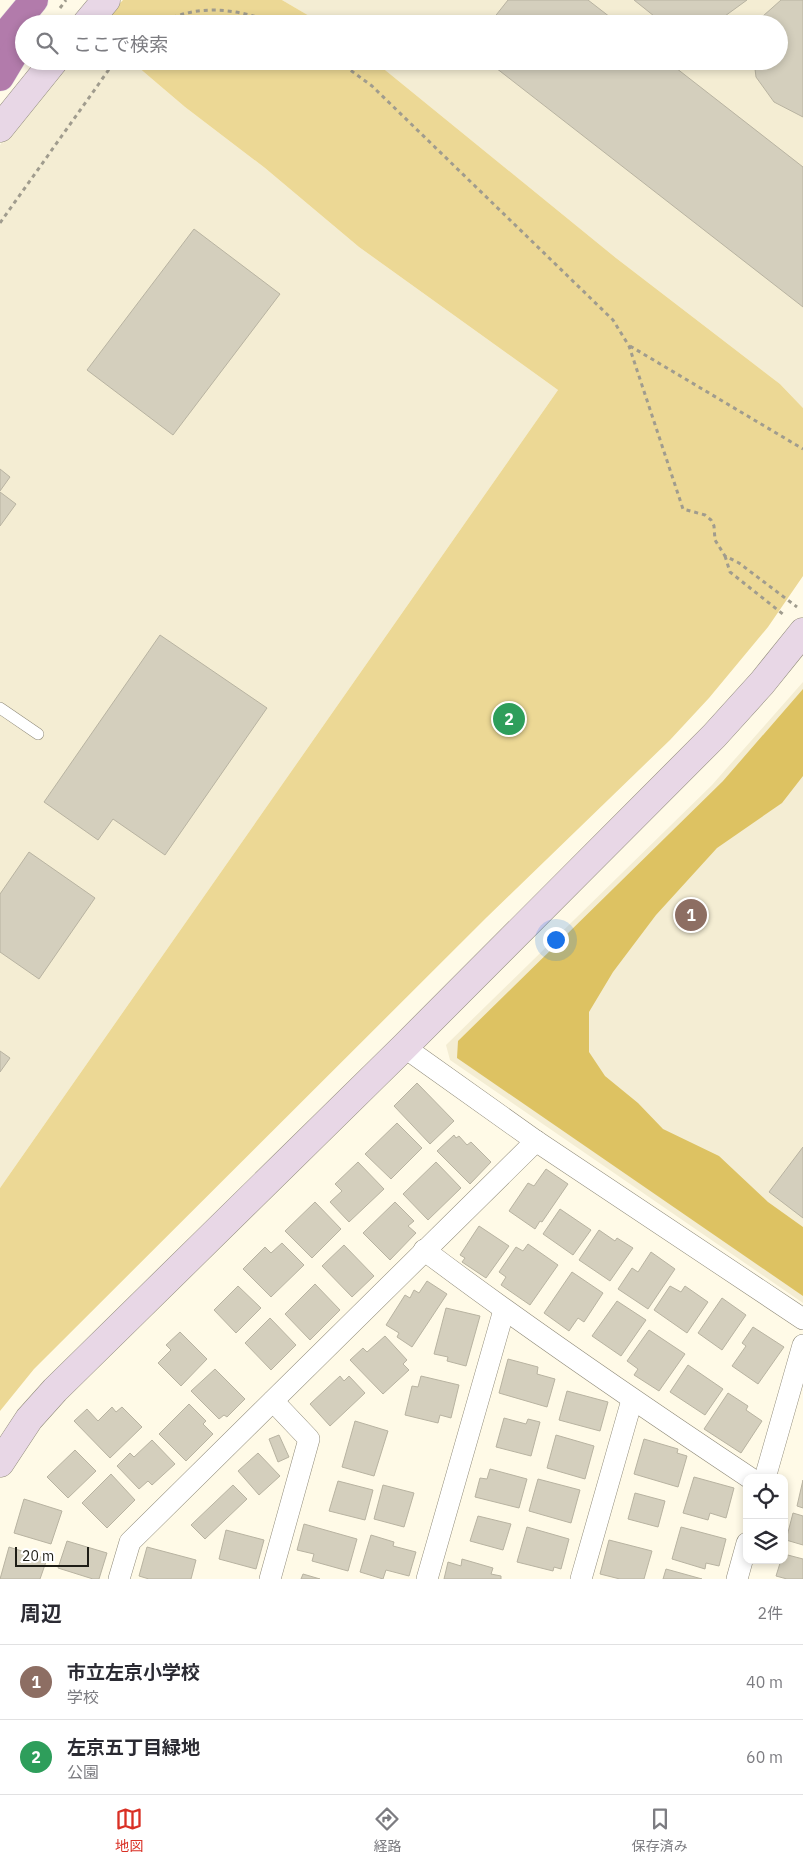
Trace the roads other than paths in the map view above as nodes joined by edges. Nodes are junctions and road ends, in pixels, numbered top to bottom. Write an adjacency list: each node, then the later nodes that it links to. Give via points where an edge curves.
1 (34, 0): 4 (highway)
2 (44, 0): 5 (highway)
3 (106, 0): 6 (street)
4 (22, 15)
5 (36, 15)
6 (94, 15)
7 (15, 23): 8 (highway)
8 (0, 41)
9 (15, 52): 11 (highway)
10 (47, 70): 12 (street)
11 (0, 77)
12 (0, 128)
13 (794, 624): 16 (street, via 762,683 714,736)
14 (0, 708): 15 (lane)
15 (38, 734)
16 (404, 1047): 17 (street); 24 (street, via 55,1390 29,1418)
17 (536, 1142): 18 (street); 20 (street)
18 (424, 1250): 19 (street); 23 (street)
19 (504, 1310): 22 (street); 30 (street)
20 (803, 1319)
21 (803, 1345): 26 (street)
22 (632, 1400): 25 (street); 31 (street)
23 (273, 1401): 28 (street, via 130,1542); 29 (street, via 310,1439)
24 (0, 1463)
25 (744, 1474)
26 (766, 1474)
27 (743, 1556): 32 (street)
28 (119, 1579)
29 (270, 1579)
30 (426, 1579)
31 (581, 1579)
32 (736, 1579)

